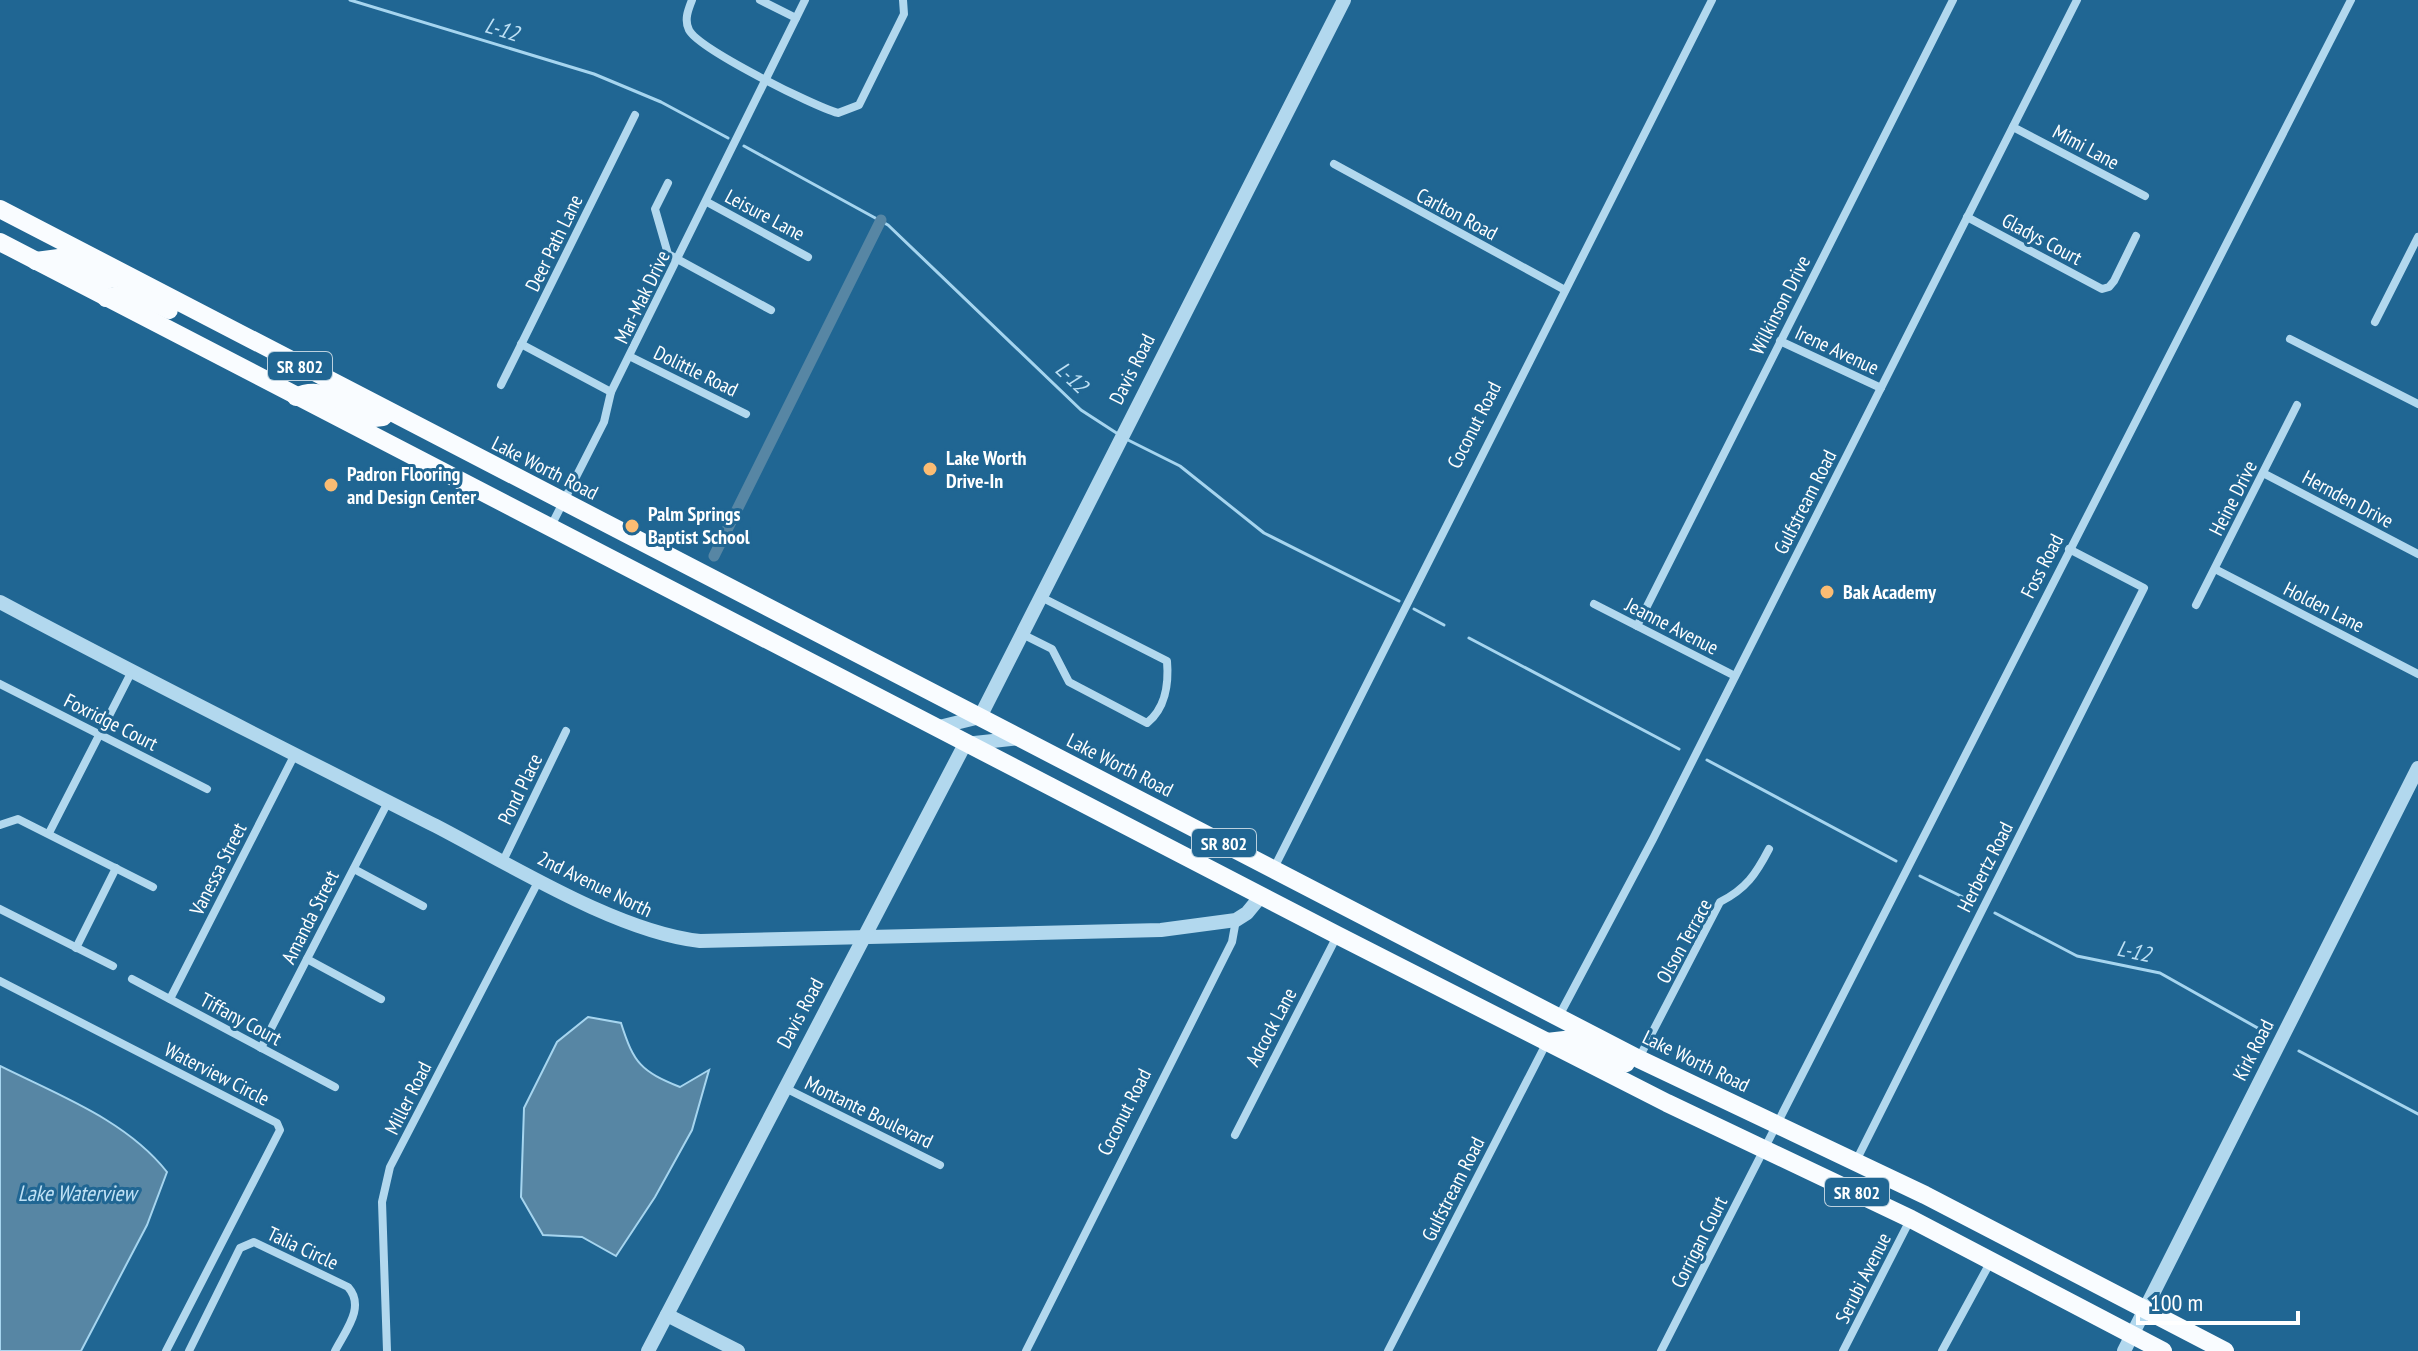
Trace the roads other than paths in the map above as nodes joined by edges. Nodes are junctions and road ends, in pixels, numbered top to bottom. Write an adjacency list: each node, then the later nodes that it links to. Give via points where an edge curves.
1 (692, 0): 11 (street, via 686,21 693,35)
2 (760, 0): 10 (street)
3 (805, 0): 10 (street, Mar-Mak Drive)
4 (903, 0): 11 (street, via 904,14 853,110 830,111)
5 (1344, 0): 50 (street, Davis Road)
6 (1712, 0): 27 (street, Coconut Road)
7 (1953, 0): 33 (street, Wilkinson Drive)
8 (2077, 0): 13 (street, Gulfstream Road)
9 (2351, 0): 47 (street, Foss Road)
10 (796, 18): 11 (street, Mar-Mak Drive)
11 (766, 81): 17 (street, Mar-Mak Drive)
12 (635, 115): 34 (street, Deer Path Lane)
13 (2013, 127): 16 (street, Mimi Lane); 19 (street, Gulfstream Road)
14 (1334, 164): 27 (street, Carlton Road)
15 (668, 183): 25 (street, via 655,209 668,254)
16 (2145, 196)
17 (707, 202): 23 (street, Leisure Lane); 25 (street, Mar-Mak Drive)
18 (0, 209): 26 (main road, Lake Worth Road / SR 802)
19 (1967, 217): 20 (street, Gladys Court, via 2102,289 2114,281); 37 (street, Gulfstream Road)
20 (2136, 236)
21 (2418, 237): 31 (street)
22 (0, 242): 24 (main road, SR 802)
23 (808, 257)
24 (36, 261): 26 (main road, via 59,258 103,280); 28 (main road, SR 802)
25 (677, 262): 30 (street); 35 (street, Mar-Mak Drive)
26 (128, 276): 29 (main road, Lake Worth Road / SR 802)
27 (1565, 290): 77 (street, Coconut Road)
28 (106, 298): 29 (main road, via 132,292 168,310); 39 (main road, SR 802)
29 (183, 304): 42 (main road, Lake Worth Road / SR 802)
30 (771, 310)
31 (2375, 322)
32 (2290, 339): 40 (street)
33 (1780, 341): 37 (street, Irene Avenue); 54 (street, Wilkinson Drive)
34 (521, 344): 36 (street, Deer Path Lane); 38 (street)
35 (631, 357): 38 (street, Mar-Mak Drive); 43 (street, Dolittle Road)
36 (501, 385)
37 (1881, 388): 58 (street, Gulfstream Road)
38 (611, 392): 45 (street, Mar-Mak Drive, via 604,422)
39 (296, 397): 42 (main road, via 319,391 374,418); 46 (main road, SR 802)
40 (2418, 404)
41 (2297, 405): 44 (street, Heine Drive)
42 (388, 411): 45 (main road, Lake Worth Road / SR 802)
43 (746, 414)
44 (2263, 473): 48 (street, Hernden Drive); 49 (street, Heine Drive)
45 (564, 502): 46 (street, Mar-Mak Drive); 60 (main road, Lake Worth Road / SR 802)
46 (550, 528): 61 (main road, SR 802)
47 (2069, 549): 101 (street, Foss Road); 104 (street, Herbertz Road, via 2144,588)
48 (2418, 554)
49 (2215, 569): 53 (street, Heine Drive); 57 (street, Holden Lane)
50 (1041, 597): 55 (street, Davis Road); 55 (street, via 1167,661 1160,713 1147,723 1069,682 1052,649)
51 (0, 602): 56 (street, 2nd Avenue North)
52 (1594, 604): 54 (street, Jeanne Avenue)
53 (2196, 605)
54 (1637, 626): 58 (street, Jeanne Avenue)
55 (1022, 634): 60 (street, Davis Road)
56 (132, 670): 63 (street); 66 (street, 2nd Avenue North)
57 (2418, 674)
58 (1735, 676): 95 (street, Gulfstream Road)
59 (0, 684): 63 (street, Foxridge Court)
60 (980, 717): 61 (street); 64 (main road, Lake Worth Road / SR 802)
61 (935, 728): 65 (main road, SR 802)
62 (566, 731): 74 (street, Pond Place)
63 (100, 735): 68 (street, Foxridge Court); 71 (street)
64 (1020, 738): 65 (street); 77 (main road, Lake Worth Road / SR 802)
65 (965, 744): 73 (main road, SR 802); 86 (street, Davis Road)
66 (295, 754): 69 (street, 2nd Avenue North); 92 (street, Vanessa Street)
67 (2418, 768): 108 (street, Kirk Road)
68 (207, 789)
69 (388, 802): 74 (street, 2nd Avenue North); 76 (street, Amanda Street)
70 (0, 825): 71 (street, via 18,819)
71 (49, 833): 75 (street)
72 (1769, 849): 98 (street, Olson Terrace, via 1754,878 1720,902)
73 (1181, 855): 77 (main road, via 1214,859 1256,880); 80 (main road, SR 802)
74 (503, 861): 78 (street, 2nd Avenue North)
75 (116, 868): 79 (street); 87 (street)
76 (354, 869): 81 (street); 88 (street, Amanda Street)
77 (1274, 869): 82 (main road, Lake Worth Road / SR 802)
78 (539, 879): 86 (street, 2nd Avenue North, via 652,933 675,938); 114 (street, Miller Road, via 390,1167 382,1202)
79 (153, 887)
80 (1261, 896): 82 (main road, via 1279,887 1322,906); 84 (street, Coconut Road); 85 (main road, SR 802)
81 (423, 906)
82 (1346, 906): 95 (main road, Lake Worth Road / SR 802)
83 (0, 909): 87 (street)
84 (1236, 920): 86 (street, 2nd Avenue North, via 1161,930); 117 (street, Coconut Road, via 1233,940)
85 (1337, 935): 94 (main road, SR 802); 102 (street, Adcock Lane)
86 (861, 939): 100 (street, Davis Road)
87 (76, 948): 89 (street)
88 (307, 959): 93 (street); 97 (street, Amanda Street)
89 (113, 966)
90 (132, 979): 92 (street, Tiffany Court)
91 (0, 981): 111 (street, Waterview Circle, via 277,1123 280,1130)
92 (170, 999): 97 (street, Tiffany Court)
93 (381, 999)
94 (1469, 1002): 95 (main road, via 1483,996 1534,1022); 96 (main road, SR 802)
95 (1559, 1017): 98 (main road, Lake Worth Road / SR 802)
96 (1547, 1042): 98 (main road, via 1573,1039 1622,1063); 103 (main road, SR 802); 118 (street, Gulfstream Road)
97 (261, 1048): 99 (street, Tiffany Court)
98 (1639, 1059): 101 (main road, Lake Worth Road / SR 802)
99 (335, 1087)
100 (783, 1087): 105 (street, Montante Boulevard); 109 (street, Davis Road)
101 (1779, 1125): 103 (street, Foss Road); 104 (main road, Lake Worth Road / SR 802)
102 (1235, 1135)
103 (1765, 1147): 106 (main road, SR 802); 119 (street, Corrigan Court)
104 (1856, 1161): 108 (main road, Lake Worth Road / SR 802)
105 (940, 1165)
106 (1911, 1219): 107 (main road, SR 802); 120 (street, Serubi Avenue)
107 (1992, 1260): 110 (main road, SR 802); 121 (street)
108 (2145, 1310): 110 (street, Kirk Road); 123 (main road, Lake Worth Road / SR 802)
109 (667, 1315): 115 (street, Davis Road); 116 (street)
110 (2128, 1343): 122 (main road, SR 802)
111 (166, 1351)
112 (189, 1351): 113 (street, Talia Circle, via 240,1248 254,1242 348,1287 356,1296 357,1306)
113 (335, 1351)
114 (387, 1351)
115 (648, 1351)
116 (738, 1351)
117 (1026, 1351)
118 (1388, 1351)
119 (1661, 1351)
120 (1843, 1351)
121 (1942, 1351)
122 (2163, 1351)
123 (2225, 1351)

